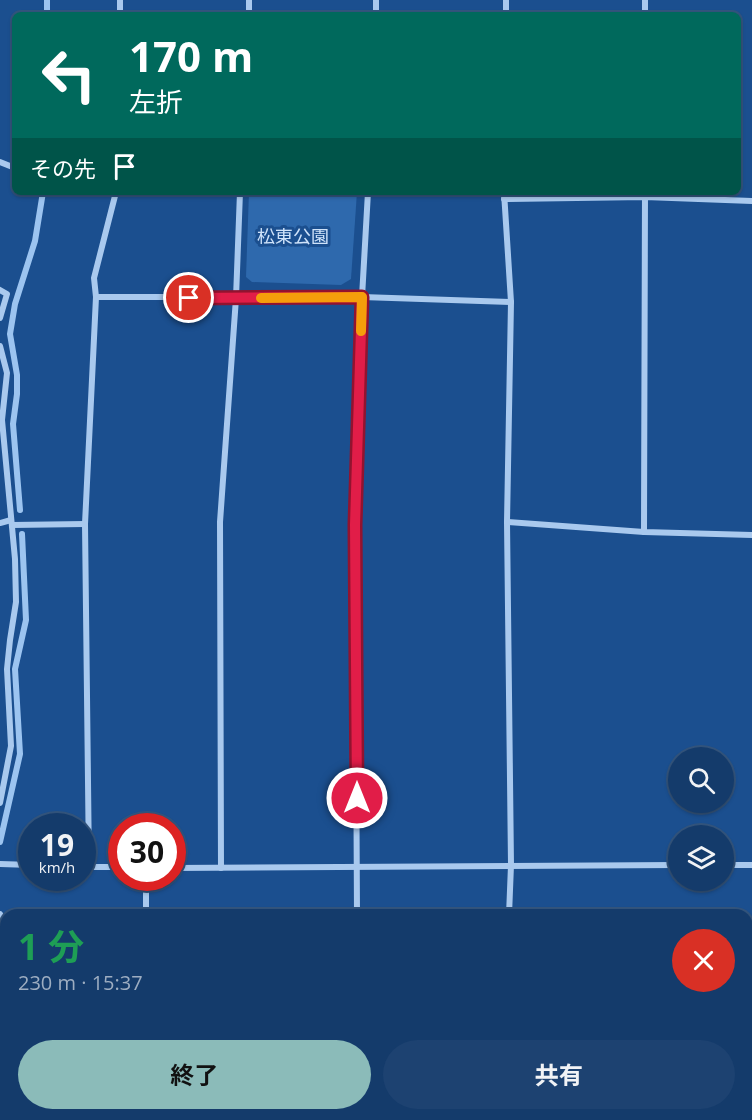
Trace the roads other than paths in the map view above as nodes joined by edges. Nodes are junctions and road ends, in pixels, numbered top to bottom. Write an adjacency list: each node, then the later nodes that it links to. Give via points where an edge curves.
1 (2, 163): 2 (street)
2 (0, 171)
3 (115, 195): 10 (street, via 94,278)
4 (240, 195): 12 (street)
5 (368, 195): 11 (street)
6 (645, 195): 7 (street); 8 (street); 20 (street)
7 (504, 196): 13 (street)
8 (752, 201)
9 (0, 291): 14 (street, via 7,294)
10 (96, 297): 12 (street); 19 (street)
11 (362, 297): 12 (street); 13 (street); 30 (street, via 355,525)
12 (236, 298): 32 (street, via 220,522)
13 (511, 302): 17 (street)
14 (0, 318)
15 (0, 346): 16 (street, via 7,374 2,420)
16 (12, 522): 18 (street); 19 (street); 22 (street, via 16,602 7,669 11,746)
17 (507, 522): 20 (street); 26 (street)
18 (0, 523)
19 (85, 524): 23 (street)
20 (645, 532): 21 (street)
21 (752, 535)
22 (0, 803)
23 (86, 813)
24 (0, 864): 25 (street)
25 (18, 865)
26 (511, 865): 27 (street); 30 (street); 36 (street)
27 (668, 865)
28 (734, 865): 29 (street)
29 (752, 865)
30 (358, 866): 32 (street); 35 (street)
31 (186, 868): 32 (street)
32 (221, 868)
33 (146, 891): 34 (street)
34 (146, 909)
35 (357, 909)
36 (509, 909)

